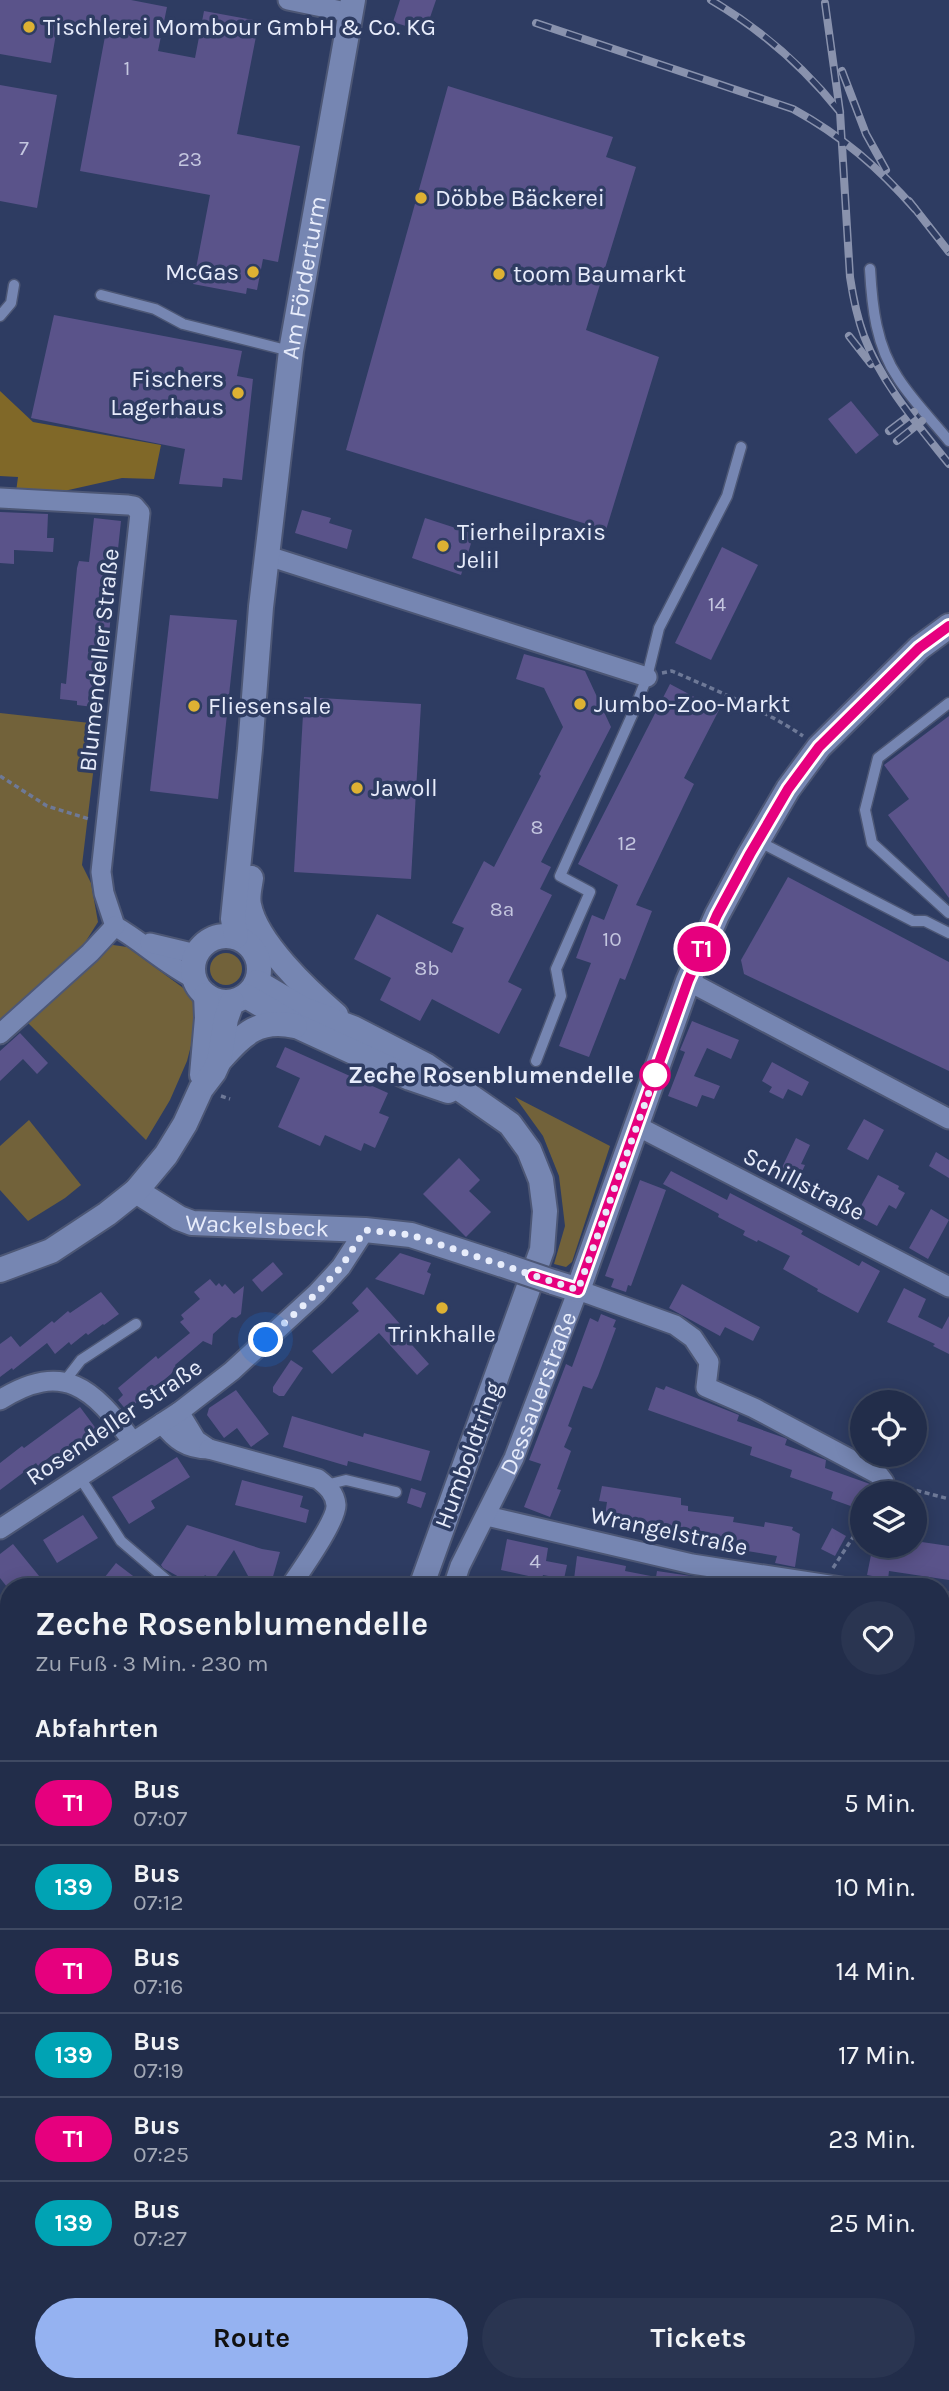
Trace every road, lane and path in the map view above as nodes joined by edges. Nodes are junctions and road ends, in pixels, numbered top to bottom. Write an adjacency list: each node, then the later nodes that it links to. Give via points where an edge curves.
1 (288, 0): 2 (street)
2 (352, 6): 7 (street, Am Förderturm)
3 (870, 269): 8 (lane, via 882,346 897,377)
4 (15, 285): 6 (lane, via 11,303)
5 (100, 295): 7 (lane, via 146,305 184,324)
6 (0, 316)
7 (291, 351): 11 (street, Am Förderturm)
8 (949, 441)
9 (741, 447): 13 (lane, via 727,496 659,628)
10 (0, 498): 17 (street, Blumendeller Straße, via 128,505 140,513)
11 (268, 556): 13 (street); 18 (street, Am Förderturm)
12 (949, 626): 19 (street, Dessauerstraße, via 919,648 819,747)
13 (647, 677): 15 (path, via 672,671); 32 (lane, via 560,876 590,892 556,969 561,996)
14 (949, 703): 20 (lane, via 878,758 864,810 872,843)
15 (783, 723)
16 (0, 776): 17 (path, via 47,806)
17 (105, 822): 21 (street, Blumendeller Straße, via 101,872)
18 (240, 834): 24 (street, Am Förderturm, via 233,919); 29 (street, via 252,870 248,901 261,935 312,994)
19 (757, 841): 22 (lane, via 913,921 925,921); 25 (street, Dessauerstraße)
20 (949, 913)
21 (115, 926): 23 (street); 30 (street)
22 (949, 933)
23 (140, 941): 24 (street); 26 (street)
24 (215, 943): 26 (street, Am Förderturm, via 193,966); 27 (street, Am Förderturm, via 248,943 256,954 260,968)
25 (688, 981): 36 (street); 37 (street, Dessauerstraße)
26 (200, 987): 27 (street, via 220,1002); 33 (street, Am Förderturm, via 207,1018)
27 (245, 993): 28 (street, Humboldtring); 29 (street, Humboldtring); 31 (street, Am Förderturm, via 226,1019)
28 (299, 1027): 31 (street, via 281,1023 254,1028); 35 (street, Humboldtring, via 410,1078)
29 (353, 1028): 35 (street, Humboldtring, via 427,1066)
30 (0, 1034)
31 (219, 1061): 33 (street, Am Förderturm)
32 (536, 1061)
33 (211, 1093): 34 (path); 38 (street, Am Förderturm)
34 (230, 1099)
35 (479, 1101): 59 (street, Humboldtring, via 510,1124 529,1150 541,1181 545,1211 542,1250)
36 (949, 1119)
37 (637, 1126): 41 (street, Schillstraße); 42 (street, Dessauerstraße)
38 (136, 1191): 39 (street, Wackelsbeck, via 192,1223); 40 (street, via 51,1251)
39 (365, 1230): 42 (street, Wackelsbeck, bridge, via 411,1235); 46 (street, Rosendeller Straße, via 317,1293 232,1371)
40 (0, 1270)
41 (949, 1287)
42 (578, 1290): 49 (street, via 675,1325 693,1338 709,1362 706,1387 754,1408 878,1474); 54 (street, Dessauerstraße)
43 (136, 1324): 44 (lane, via 81,1360)
44 (64, 1382): 45 (street, via 48,1379); 47 (street, via 86,1391)
45 (0, 1400)
46 (171, 1417): 47 (street, Rosendeller Straße); 50 (street, via 209,1449)
47 (132, 1441): 48 (street, Rosendeller Straße)
48 (79, 1476): 55 (street, Rosendeller Straße); 57 (lane, via 121,1541)
49 (883, 1481)
50 (326, 1485): 51 (lane, via 346,1480); 58 (street, via 334,1497 335,1514)
51 (396, 1492)
52 (927, 1493): 53 (path)
53 (949, 1499)
54 (487, 1516): 60 (street, Dessauerstraße); 61 (street, Wrangelstraße, via 692,1564)
55 (0, 1529)
56 (850, 1549): 62 (path)
57 (164, 1578)
58 (296, 1578)
59 (424, 1578)
60 (456, 1578)
61 (781, 1578)
62 (836, 1578)

